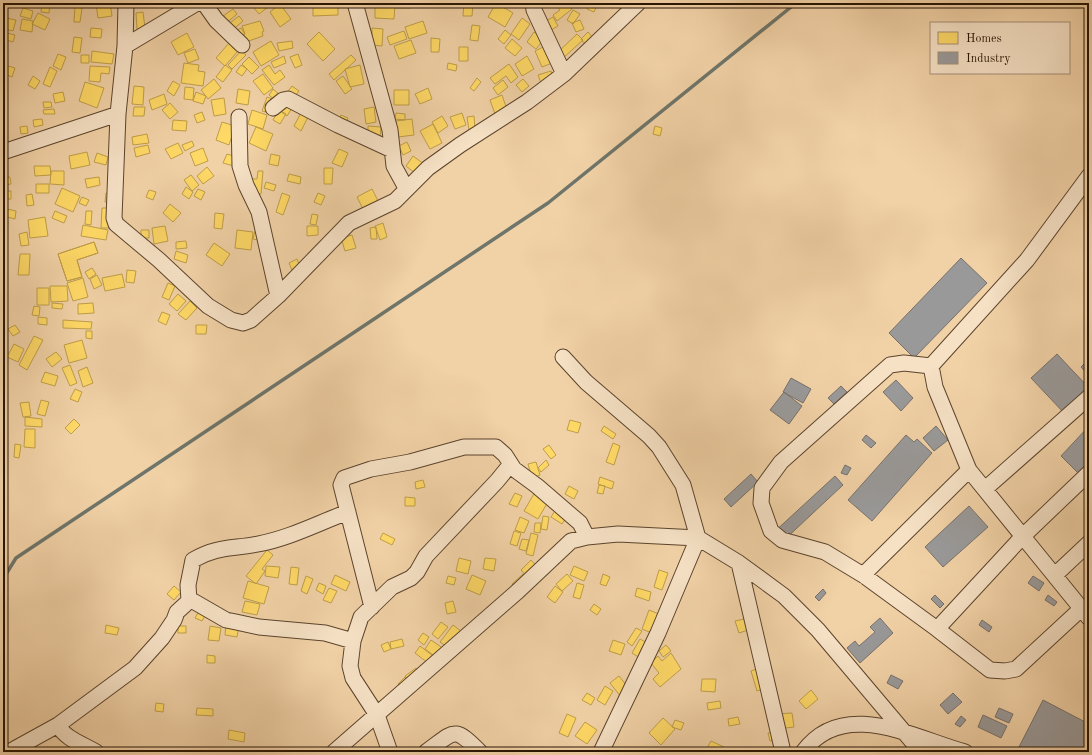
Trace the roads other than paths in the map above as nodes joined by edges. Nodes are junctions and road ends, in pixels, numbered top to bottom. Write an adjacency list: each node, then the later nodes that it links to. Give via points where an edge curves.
1 (126, 3): 9 (street)
2 (197, 3): 7 (street)
3 (204, 3): 8 (street, via 216,20)
4 (355, 3): 14 (street, via 390,130)
5 (533, 3): 10 (street)
6 (638, 3): 10 (street)
7 (177, 8): 9 (street)
8 (242, 45)
9 (125, 46): 12 (street)
10 (564, 74): 17 (street, via 527,102 453,149)
11 (273, 108): 14 (street, via 288,98)
12 (118, 114): 15 (street); 18 (street, via 114,218 116,224 208,306 231,320 242,323 251,320)
13 (239, 117): 18 (street, via 240,166 246,185 260,212)
14 (392, 150): 17 (street, via 394,166)
15 (3, 152)
16 (1089, 176): 20 (street, via 1027,260)
17 (406, 188): 18 (street, via 395,201 349,224)
18 (278, 296)
19 (563, 357): 29 (street, via 586,382 659,447 683,485)
20 (931, 366): 23 (street, via 935,388); 32 (street, via 890,364 781,462 762,488 761,503 775,536 825,552)
21 (1089, 397): 25 (street)
22 (510, 465): 26 (street, via 505,455 496,447 464,447 410,462 371,469 341,481); 27 (street, via 580,523); 35 (street, via 426,556 417,572 411,578 392,587)
23 (969, 470): 25 (street); 32 (street)
24 (1089, 472): 28 (street)
25 (985, 489): 28 (street)
26 (348, 512): 34 (street, via 300,532 258,544 215,550 198,557 193,560 191,566); 35 (street)
27 (587, 536): 29 (street, via 618,534); 39 (street, via 571,541)
28 (1023, 536): 33 (street); 37 (street)
29 (698, 538): 31 (street); 48 (street, via 658,633)
30 (1089, 543): 33 (street)
31 (739, 563): 41 (street, via 784,596 818,630); 49 (street)
32 (863, 575): 37 (street)
33 (1055, 575): 36 (street)
34 (189, 601): 38 (street, via 226,620 259,627 325,633); 40 (street, via 177,612 162,638 135,668)
35 (372, 607): 38 (street, via 361,617)
36 (1085, 613): 37 (street, via 1016,669 1005,671 990,670)
37 (937, 629)
38 (353, 641): 39 (street, via 350,656 353,678)
39 (377, 715): 44 (street); 45 (street)
40 (58, 725): 42 (street); 43 (street, via 69,738)
41 (903, 731): 50 (street, via 852,723 834,727 820,734); 51 (street); 52 (street)
42 (9, 752)
43 (96, 752)
44 (334, 752)
45 (390, 752)
46 (426, 752): 47 (street, via 448,735 458,733)
47 (480, 752)
48 (601, 752)
49 (783, 752)
50 (803, 752)
51 (921, 752)
52 (965, 752)

